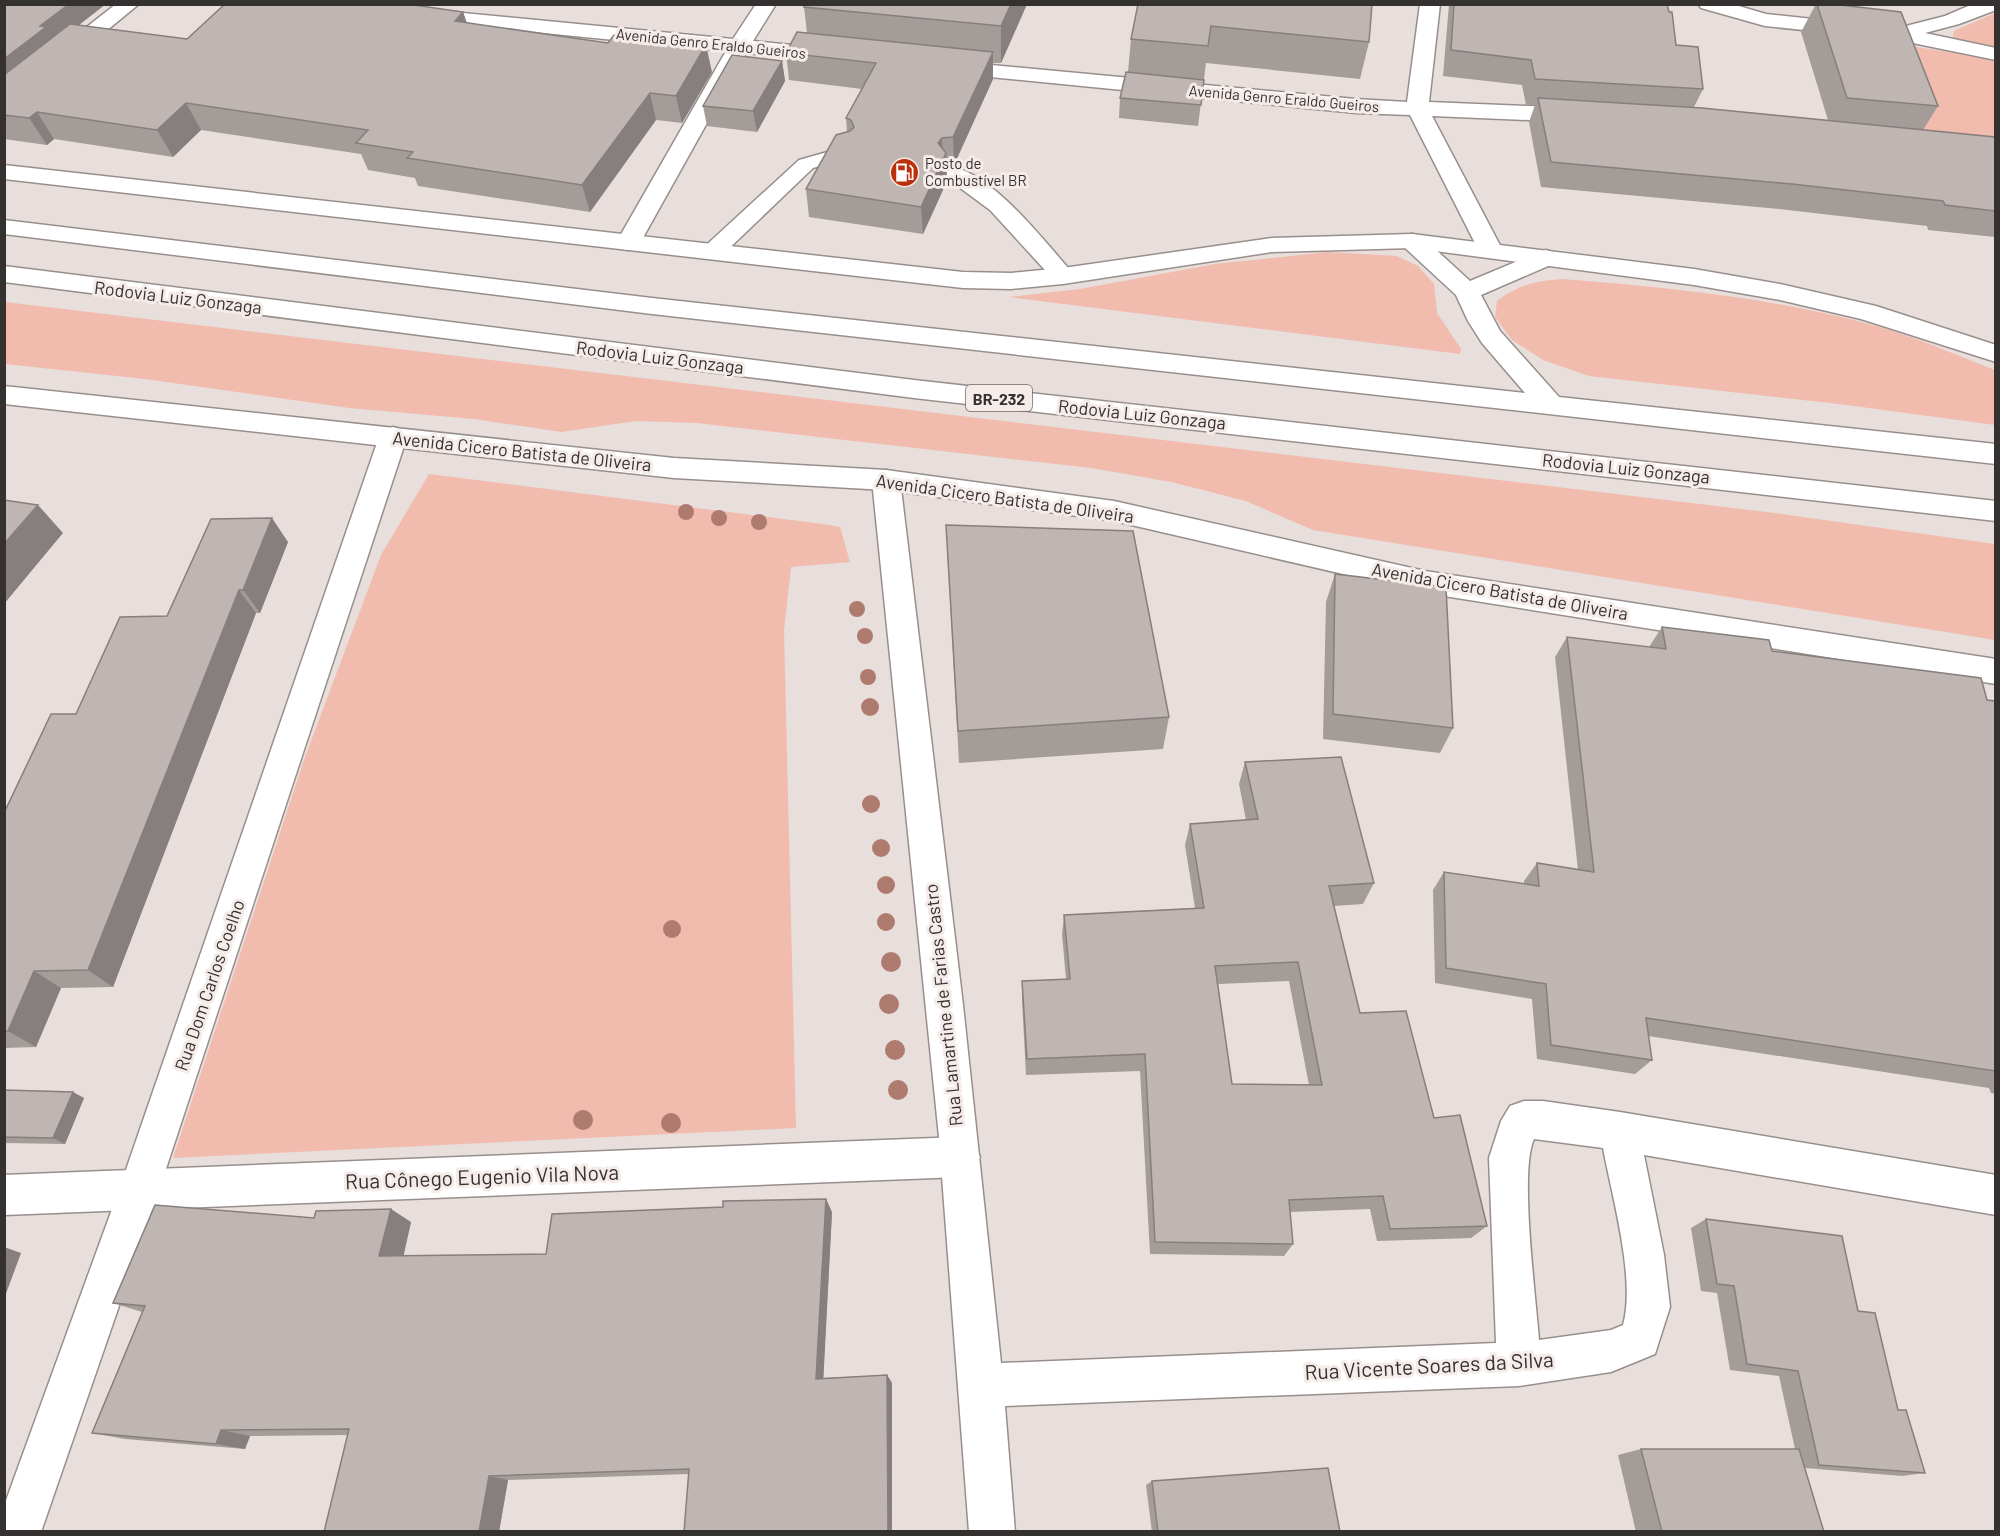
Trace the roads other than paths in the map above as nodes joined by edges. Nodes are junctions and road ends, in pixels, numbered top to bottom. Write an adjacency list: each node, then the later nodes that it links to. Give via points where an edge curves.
1 (129, 4): 12 (main road)
2 (766, 4): 8 (main road)
3 (1430, 4): 13 (main road)
4 (1708, 4): 7 (main road, via 1765,20)
5 (1992, 4): 7 (main road, via 1952,20)
6 (404, 13): 8 (main road, Avenida Genro Eraldo Gueiros)
7 (1898, 34): 9 (main road)
8 (740, 45): 10 (main road, Avenida Genro Eraldo Gueiros); 20 (main road)
9 (1995, 54)
10 (855, 57)
11 (924, 65): 13 (main road, Avenida Genro Eraldo Gueiros, via 1254,97)
12 (4, 103)
13 (1417, 108): 14 (main road, Avenida Genro Eraldo Gueiros); 21 (main road)
14 (1600, 117)
15 (844, 153): 22 (lane, via 806,164)
16 (951, 171): 25 (lane, via 968,180 1003,211)
17 (4, 172): 20 (main road)
18 (4, 227): 29 (main road, via 652,306)
19 (1412, 241): 21 (main road); 25 (main road, via 1272,244); 26 (main road)
20 (628, 243): 22 (main road)
21 (1491, 251): 23 (main road)
22 (711, 253): 25 (main road, via 963,280)
23 (1546, 258): 26 (main road); 27 (main road, via 1780,292 1867,312)
24 (4, 274): 33 (main road, Rodovia Luiz Gonzaga / BR-232, via 914,389)
25 (1062, 276)
26 (1467, 292): 29 (main road, via 1480,324)
27 (1995, 354)
28 (4, 396): 30 (main road, Avenida Cicero Batista de Oliveira)
29 (1552, 406): 31 (main road)
30 (393, 437): 32 (main road, Avenida Cicero Batista de Oliveira, via 674,468); 37 (main road, Rua Dom Carlos Coelho)
31 (1995, 454)
32 (886, 480): 34 (main road, Avenida Cicero Batista de Oliveira, via 1114,511 1425,582); 36 (main road, Rua Lamartine de Farias Castro)
33 (1995, 511)
34 (1995, 672)
35 (1620, 1131): 39 (main road); 40 (main road, Rua Vicente Soares da Silva, via 1649,1307 1640,1339 1611,1351); 40 (main road, via 1524,1120 1515,1135 1509,1158 1509,1201)
36 (960, 1157): 37 (main road, Rua Cônego Eugenio Vila Nova); 41 (main road, Rua Lamartine de Farias Castro)
37 (140, 1190): 38 (main road, Rua Cônego Eugenio Vila Nova); 42 (main road, Rua Dom Carlos Coelho)
38 (4, 1195)
39 (1995, 1195)
40 (1519, 1364): 41 (main road, Rua Vicente Soares da Silva)
41 (983, 1385): 43 (main road, Rua Lamartine de Farias Castro)
42 (18, 1532)
43 (992, 1532)

